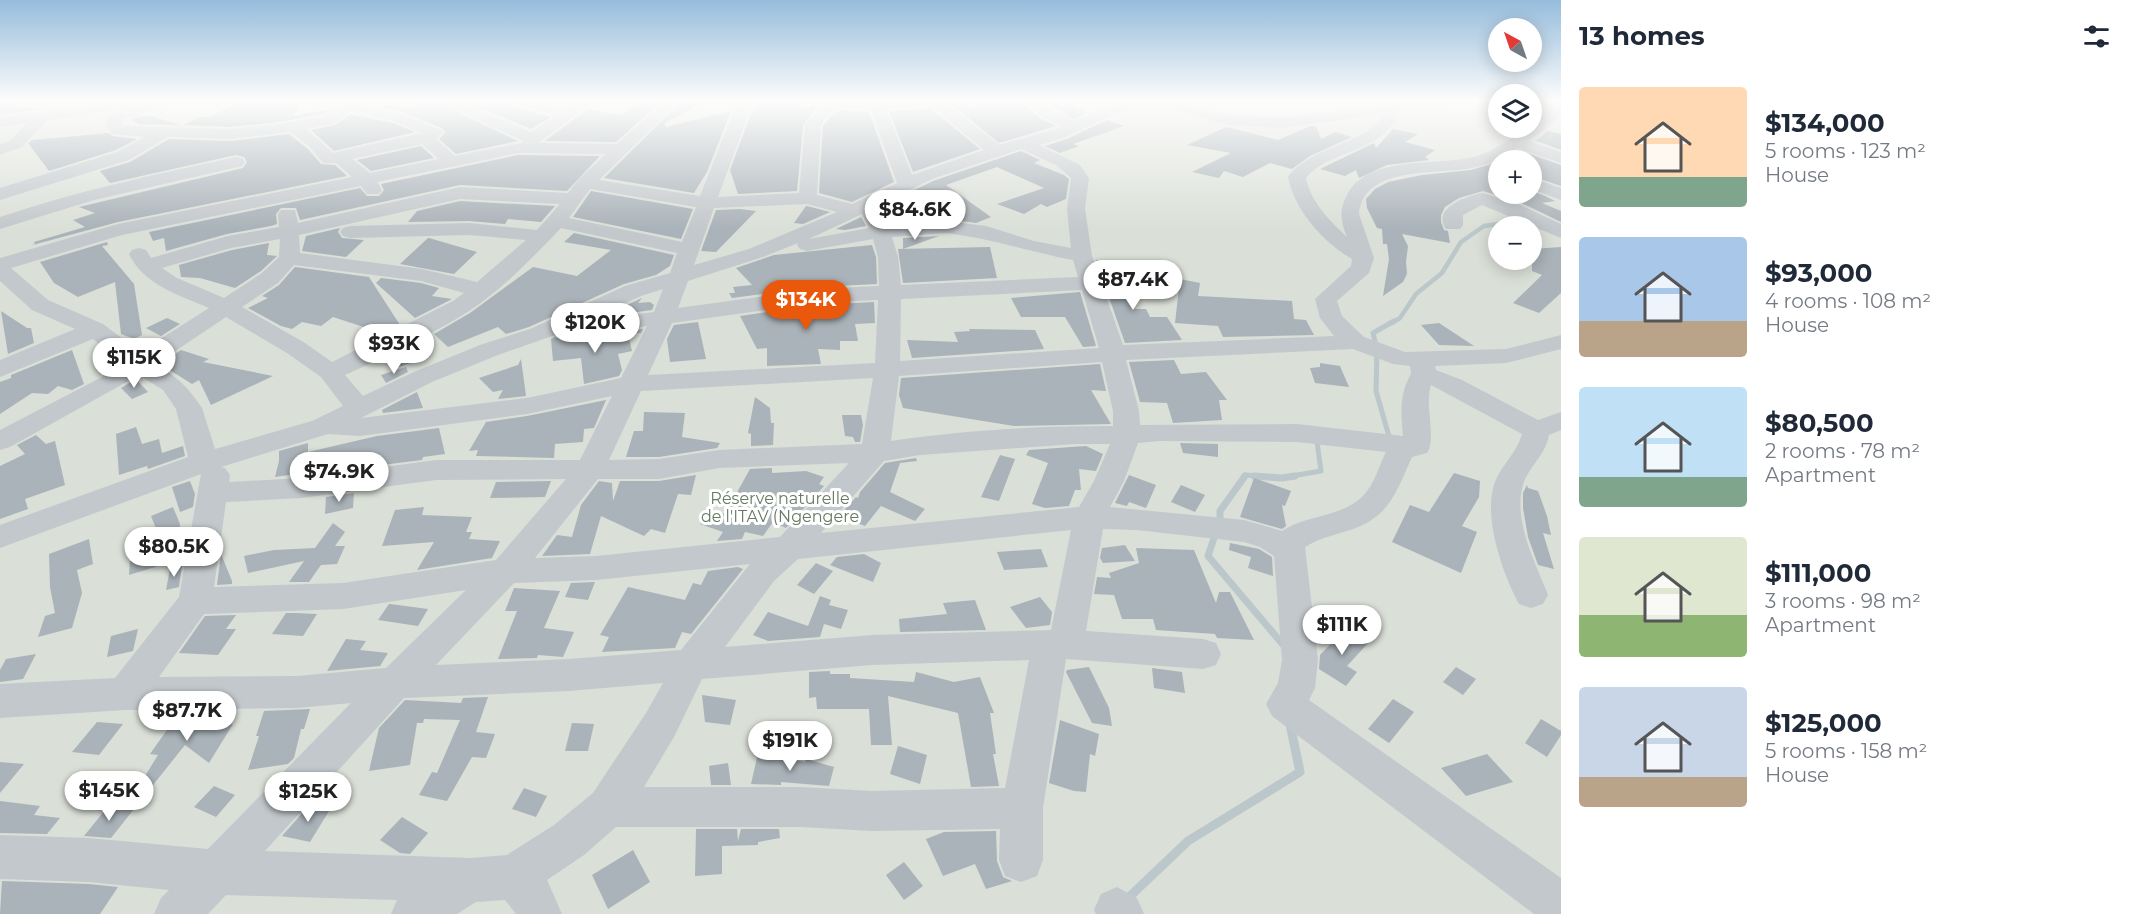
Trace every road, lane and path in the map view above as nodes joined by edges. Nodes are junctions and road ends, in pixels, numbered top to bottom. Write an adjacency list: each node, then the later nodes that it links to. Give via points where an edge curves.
1 (16, 144): 18 (street)
2 (145, 144): 20 (street)
3 (227, 144): 24 (street)
4 (316, 144): 21 (street, via 329,159)
5 (399, 144): 21 (street)
6 (431, 144): 23 (street)
7 (627, 144): 17 (street)
8 (729, 144): 38 (street)
9 (812, 144): 37 (street)
10 (894, 144): 30 (street)
11 (986, 144): 19 (street)
12 (1023, 144): 19 (street); 52 (street, via 1062,161 1080,178 1076,209)
13 (1355, 144): 53 (street, via 1313,162 1297,177 1301,194 1318,217 1340,243)
14 (1513, 144): 25 (street)
15 (1521, 144): 22 (street)
16 (526, 145): 17 (street); 23 (street); 29 (street)
17 (621, 149): 32 (street)
18 (0, 150)
19 (996, 152): 30 (street)
20 (123, 156): 27 (street, via 143,164); 33 (street)
21 (339, 157): 28 (street)
22 (1561, 158)
23 (451, 161): 28 (street)
24 (236, 162): 27 (street); 39 (street)
25 (1473, 162): 26 (street); 53 (street, via 1412,167 1360,190 1350,208 1350,221)
26 (1488, 167)
27 (152, 179): 43 (street, via 63,202); 45 (street)
28 (366, 179): 36 (street); 40 (street, via 369,187)
29 (477, 181): 35 (street); 40 (street)
30 (906, 184): 41 (street)
31 (1542, 187): 34 (street)
32 (579, 191): 35 (street); 38 (street); 42 (street)
33 (0, 194)
34 (1561, 194)
35 (523, 195): 47 (street)
36 (288, 196): 39 (street); 50 (street)
37 (808, 198): 38 (street); 41 (street)
38 (707, 202): 54 (street)
39 (245, 205): 45 (street)
40 (394, 208): 46 (street); 50 (street)
41 (868, 216): 51 (street); 51 (street); 52 (street, via 986,232); 62 (street, via 888,257)
42 (557, 221): 49 (street); 54 (street)
43 (0, 224)
44 (1453, 225): 48 (street, via 1453,214 1462,204 1483,199)
45 (142, 226): 55 (street, via 138,250); 57 (street, via 92,236)
46 (401, 230): 47 (street); 50 (street, via 361,231); 58 (street)
47 (491, 230): 49 (street)
48 (1561, 232)
49 (542, 236): 61 (street)
50 (285, 244): 55 (street, via 228,242); 58 (street); 63 (street, via 270,278)
51 (756, 253): 54 (street)
52 (1082, 256): 60 (street)
53 (1364, 258): 68 (street, via 1361,268 1326,299 1326,310 1332,320)
54 (685, 262): 64 (street); 66 (street, via 633,291)
55 (145, 266): 59 (street)
56 (209, 266): 59 (street)
57 (0, 267): 65 (street, via 40,304)
58 (370, 269): 61 (street, via 422,275)
59 (169, 283): 63 (street)
60 (1090, 283): 62 (street); 69 (street)
61 (480, 290): 74 (street, via 460,306)
62 (890, 291): 64 (street, via 788,298); 71 (street)
63 (228, 308): 70 (street); 74 (street)
64 (663, 318): 66 (street); 75 (street)
65 (95, 329): 70 (street); 73 (street)
66 (538, 334): 76 (street, via 456,363)
67 (1561, 342): 72 (street, via 1506,356)
68 (1372, 348): 69 (street); 72 (street)
69 (1112, 353): 71 (street); 79 (street, via 1126,411)
70 (140, 364): 80 (street); 83 (street, via 182,396)
71 (887, 368): 75 (street); 82 (street)
72 (1422, 368): 77 (street, via 1499,412); 81 (street)
73 (0, 369)
74 (330, 372): 76 (street)
75 (630, 384): 78 (street, via 527,406 360,427); 84 (street)
76 (359, 409): 78 (street)
77 (1549, 425): 91 (street, via 1513,474 1507,489 1509,528)
78 (322, 427): 83 (street)
79 (1127, 435): 81 (street, via 1275,433); 82 (street, via 976,441); 86 (street, via 1109,481)
80 (0, 441)
81 (1398, 444): 89 (street, via 1401,451 1389,481 1366,510 1343,521 1301,532 1289,542)
82 (875, 453): 84 (street, via 719,459 658,468); 88 (street)
83 (211, 460): 85 (street); 87 (street)
84 (589, 471): 85 (street, via 436,470 302,488); 90 (street)
85 (211, 494): 92 (street)
86 (1089, 517): 88 (street); 89 (street, via 1244,531 1271,539); 93 (street)
87 (0, 537)
88 (787, 550): 90 (street, via 596,568); 95 (street, via 762,572)
89 (1291, 551): 106 (street, via 1300,660 1296,688 1286,704)
90 (506, 571): 92 (street, via 343,596); 96 (street)
91 (1531, 595)
92 (195, 600): 97 (street)
93 (1058, 644): 94 (street); 95 (street, via 872,650); 100 (street)
94 (1203, 654)
95 (692, 663): 96 (street, via 568,675); 99 (street, via 660,725)
96 (395, 683): 97 (street, via 297,692); 103 (street)
97 (125, 693): 98 (street)
98 (0, 701)
99 (608, 807): 100 (street, via 872,811); 104 (street, via 569,840)
100 (1022, 808): 102 (street)
101 (0, 857): 103 (street, via 89,860)
102 (1021, 860)
103 (215, 873): 105 (street); 107 (street)
104 (513, 877): 105 (street); 109 (street, via 529,892)
105 (470, 880): 108 (street)
106 (1561, 906)
107 (177, 914)
108 (414, 914)
109 (539, 914)

